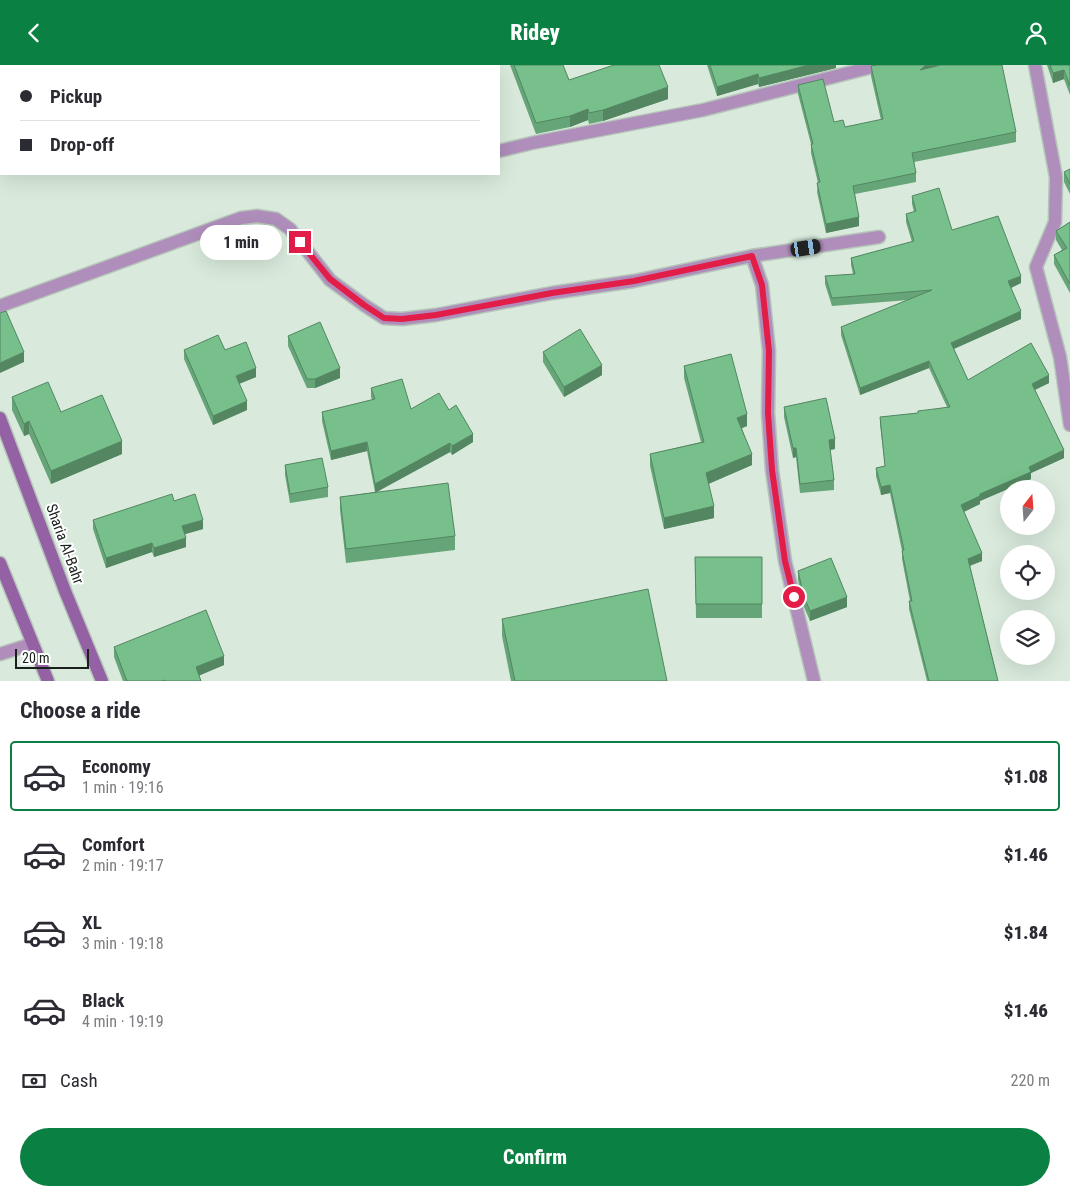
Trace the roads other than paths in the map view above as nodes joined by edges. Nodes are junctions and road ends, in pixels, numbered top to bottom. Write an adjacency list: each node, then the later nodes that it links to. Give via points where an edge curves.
1 (880, 65): 3 (street)
2 (1035, 65): 9 (street, via 1056,177 1055,222 1036,267 1060,357)
3 (864, 67): 4 (street, via 703,110)
4 (500, 151)
5 (879, 237): 6 (street)
6 (752, 256): 7 (street, via 634,281 436,315 384,318 330,279 290,229 276,219 257,216 241,218); 15 (street, via 762,285 768,342 772,470 785,561)
7 (0, 306)
8 (0, 418): 14 (main road, Sharia Al-Bahr)
9 (1070, 425)
10 (0, 563): 11 (main road)
11 (32, 644): 12 (street); 13 (main road)
12 (0, 654)
13 (48, 681)
14 (102, 681)
15 (814, 681)

